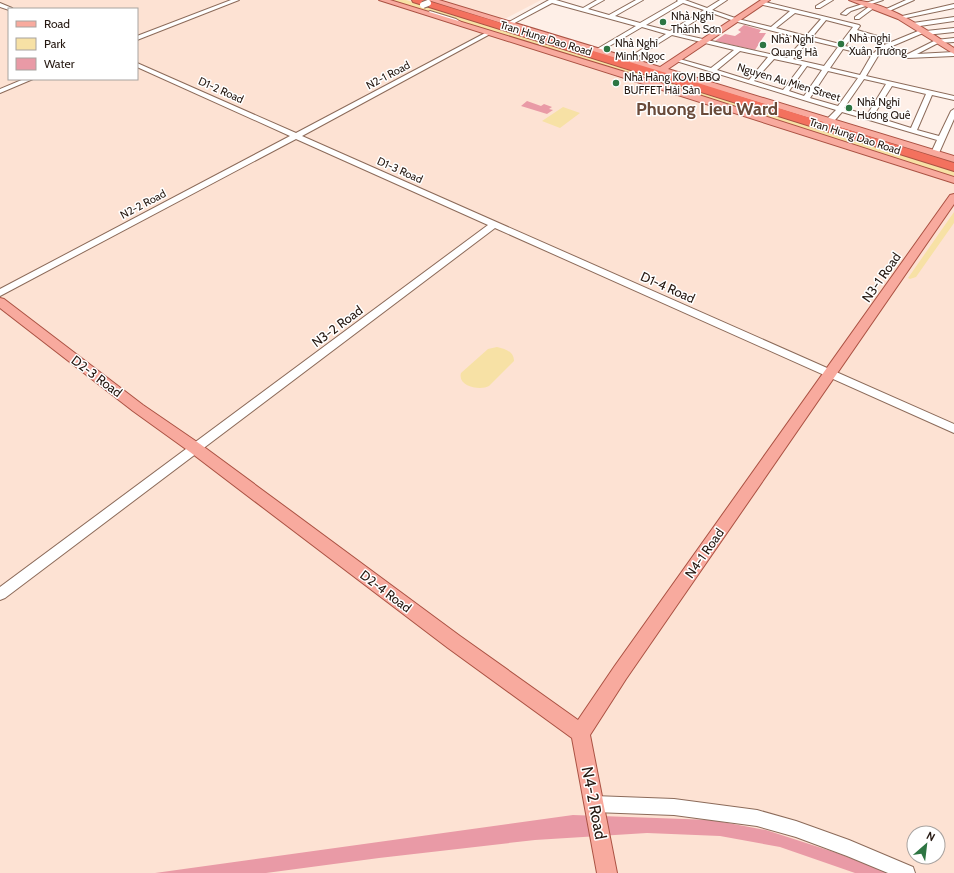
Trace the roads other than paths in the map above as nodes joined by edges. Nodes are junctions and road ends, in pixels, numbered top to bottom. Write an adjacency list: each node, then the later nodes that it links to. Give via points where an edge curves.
1 (236, 0): 40 (street)
2 (383, 0): 30 (main road, Tran Hung Dao Road)
3 (416, 0): 32 (highway, Tran Hung Dao Road)
4 (432, 0): 22 (main road, Tran Hung Dao Road)
5 (553, 0): 18 (street); 32 (street)
6 (601, 0): 18 (street)
7 (640, 0): 24 (street)
8 (724, 0): 19 (street)
9 (830, 0): 17 (street)
10 (853, 0): 15 (main road)
11 (880, 0): 15 (street)
12 (911, 0): 21 (street)
13 (681, 1): 19 (street); 33 (street)
14 (764, 2): 20 (street); 29 (main road)
15 (867, 6): 21 (main road); 23 (street, via 849,10); 27 (street)
16 (954, 6): 25 (street)
17 (818, 7)
18 (584, 9): 24 (street)
19 (707, 10): 29 (street); 39 (street)
20 (794, 11): 26 (street); 34 (street)
21 (885, 11): 25 (main road)
22 (481, 14): 30 (street, bridge, via 471,14 429,2 416,9); 32 (main road, Tran Hung Dao Road)
23 (844, 14)
24 (611, 16): 33 (street)
25 (901, 17): 31 (main road)
26 (825, 18): 36 (street, via 857,26); 41 (street)
27 (857, 18)
28 (954, 19): 31 (street)
29 (736, 20): 34 (street); 43 (main road)
30 (461, 24): 38 (main road, Tran Hung Dao Road)
31 (913, 24): 37 (main road)
32 (506, 25): 48 (main road, Tran Hung Dao Road); 59 (highway, Tran Hung Dao Road)
33 (641, 25): 39 (street); 48 (street)
34 (772, 29): 41 (street)
35 (954, 30): 37 (street)
36 (853, 31): 45 (street); 47 (street, via 882,39)
37 (924, 32): 44 (main road); 47 (street)
38 (489, 33): 62 (main road, Tran Hung Dao Road); 75 (street, N2-1 Road)
39 (670, 33): 43 (street); 52 (street)
40 (138, 38)
41 (807, 38): 45 (street); 54 (street)
42 (954, 40): 44 (street)
43 (704, 41): 46 (street); 53 (main road)
44 (939, 41): 49 (main road); 49 (street, via 907,56)
45 (841, 47): 50 (street); 57 (street)
46 (739, 49): 51 (street); 58 (street)
47 (881, 49): 50 (street)
48 (599, 50): 52 (main road, Tran Hung Dao Road)
49 (954, 53)
50 (875, 55): 60 (street)
51 (772, 57): 54 (street); 63 (street)
52 (630, 59): 59 (main road, Tran Hung Dao Road)
53 (676, 60): 58 (street, Nguyen Au Mien Street); 59 (main road)
54 (788, 61): 55 (street)
55 (806, 64): 57 (street); 66 (street)
56 (138, 65): 75 (street, D1-2 Road)
57 (826, 69): 60 (street); 68 (street)
58 (712, 70): 63 (street, Nguyen Au Mien Street)
59 (659, 71): 62 (main road); 73 (highway, Tran Hung Dao Road)
60 (862, 77): 64 (street); 70 (street)
61 (28, 80): 65 (street)
62 (644, 81): 80 (main road, Tran Hung Dao Road)
63 (750, 82): 66 (street, Nguyen Au Mien Street)
64 (890, 83): 67 (street); 72 (street)
65 (0, 91)
66 (785, 92): 68 (street, Nguyen Au Mien Street)
67 (930, 92): 69 (street); 74 (street)
68 (806, 98): 70 (street, Nguyen Au Mien Street)
69 (954, 98)
70 (840, 109): 72 (street, Nguyen Au Mien Street); 73 (street)
71 (954, 111): 76 (street)
72 (869, 118): 74 (street, Nguyen Au Mien Street)
73 (828, 124): 77 (main road, Tran Hung Dao Road); 79 (highway, Tran Hung Dao Road)
74 (913, 131): 76 (street, Nguyen Au Mien Street)
75 (296, 135): 82 (street, D1-3 Road); 83 (street, N2-2 Road)
76 (944, 136): 77 (street)
77 (935, 153): 78 (main road, Tran Hung Dao Road)
78 (954, 159)
79 (954, 167)
80 (954, 180)
81 (954, 197): 85 (main road, N3-1 Road)
82 (495, 224): 85 (street, D1-4 Road); 87 (street, N3-2 Road)
83 (0, 293)
84 (0, 302): 87 (main road, D2-3 Road, via 138,408)
85 (830, 374): 86 (street, D1-4 Road); 89 (main road, N4-1 Road)
86 (954, 429)
87 (195, 448): 88 (street, N3-2 Road); 89 (main road, D2-4 Road)
88 (0, 594)
89 (580, 733): 90 (main road, N4-2 Road)
90 (594, 804): 91 (main road, N4-2 Road); 92 (street, via 674,807 757,818 849,848)
91 (607, 873)
92 (907, 873)

